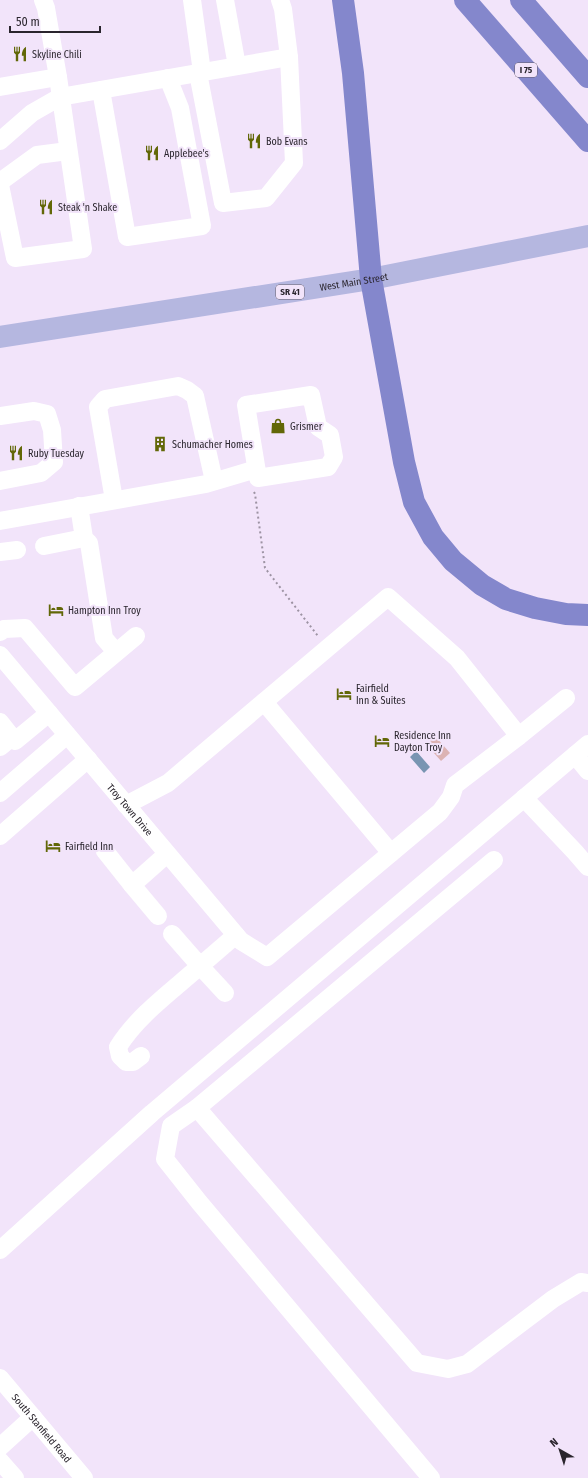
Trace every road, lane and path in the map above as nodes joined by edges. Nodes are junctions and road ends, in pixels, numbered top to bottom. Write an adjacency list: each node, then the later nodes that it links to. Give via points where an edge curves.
1 (43, 0): 12 (street)
2 (192, 0): 10 (street)
3 (225, 0): 9 (street)
4 (280, 0): 8 (street)
5 (343, 0): 22 (highway, via 354,73)
6 (465, 0): 18 (highway, I 75)
7 (521, 0): 11 (highway)
8 (288, 57): 9 (street); 10 (street, via 294,163 266,198 223,203)
9 (237, 66): 10 (street)
10 (200, 72): 13 (street)
11 (588, 76)
12 (58, 77): 14 (street); 16 (street)
13 (168, 78): 15 (street); 15 (street, via 180,108 202,226 127,236)
14 (0, 87)
15 (101, 90): 16 (street)
16 (60, 97): 17 (street, via 32,113); 19 (street)
17 (0, 141)
18 (588, 141)
19 (68, 151): 20 (street, via 37,155); 20 (street, via 83,248 15,258)
20 (0, 184)
21 (583, 237): 22 (main road, West Main Street / SR 41)
22 (371, 279): 23 (main road, West Main Street / SR 41); 34 (highway, via 405,469 414,502 433,537 453,561 482,585 506,599 535,608)
23 (0, 337)
24 (0, 416): 26 (street, via 34,411 47,414 52,430 54,462 41,473)
25 (256, 469): 25 (street, via 258,478 328,467 334,457 330,435 318,427 311,395 246,405); 27 (street)
26 (0, 480)
27 (214, 481): 29 (street); 29 (street, via 196,396 178,386 105,399 98,407)
28 (251, 488): 37 (path, via 255,494 266,568)
29 (114, 500): 30 (street)
30 (80, 506): 31 (street); 32 (street)
31 (0, 521)
32 (84, 538): 33 (street); 38 (street, via 90,543 104,638)
33 (44, 546)
34 (588, 615)
35 (0, 632): 38 (street, via 4,629 25,628 75,686)
36 (136, 636): 38 (street)
37 (327, 648): 41 (street); 45 (street, via 388,597 457,658)
38 (116, 652)
39 (0, 655): 42 (street, Troy Town Drive)
40 (566, 698): 45 (street)
41 (264, 702): 52 (street, via 168,783); 55 (street)
42 (49, 713): 44 (street, Troy Town Drive); 46 (street, via 15,741)
43 (0, 722): 46 (street)
44 (67, 735): 48 (street, Troy Town Drive); 50 (street)
45 (519, 736): 55 (street, via 455,785 451,797 440,812)
46 (6, 742)
47 (581, 750): 49 (street); 51 (street)
48 (88, 759): 52 (street, Troy Town Drive); 53 (street)
49 (588, 771)
50 (0, 793)
51 (524, 798): 58 (street); 67 (street, via 152,1114)
52 (126, 805): 56 (street, Troy Town Drive)
53 (0, 836)
54 (105, 852): 59 (street)
55 (391, 853): 62 (street, Troy Town Drive, via 267,957)
56 (167, 854): 59 (street); 62 (street, Troy Town Drive)
57 (494, 860): 66 (street)
58 (588, 867)
59 (132, 885): 60 (street)
60 (158, 916)
61 (172, 934): 63 (street)
62 (236, 935): 63 (street)
63 (200, 966): 64 (street); 65 (street, via 136,1023 118,1048 120,1056 126,1062 133,1062)
64 (225, 993)
65 (141, 1056)
66 (197, 1108): 68 (street, via 417,1363 448,1369 467,1364 553,1299 581,1282); 75 (street, via 171,1126 165,1159)
67 (0, 1250)
68 (588, 1283)
69 (0, 1378): 70 (street, South Stanfield Road)
70 (33, 1417): 71 (street); 74 (street, South Stanfield Road)
71 (0, 1446)
72 (0, 1461): 73 (street)
73 (15, 1478)
74 (84, 1478)
75 (432, 1478)

